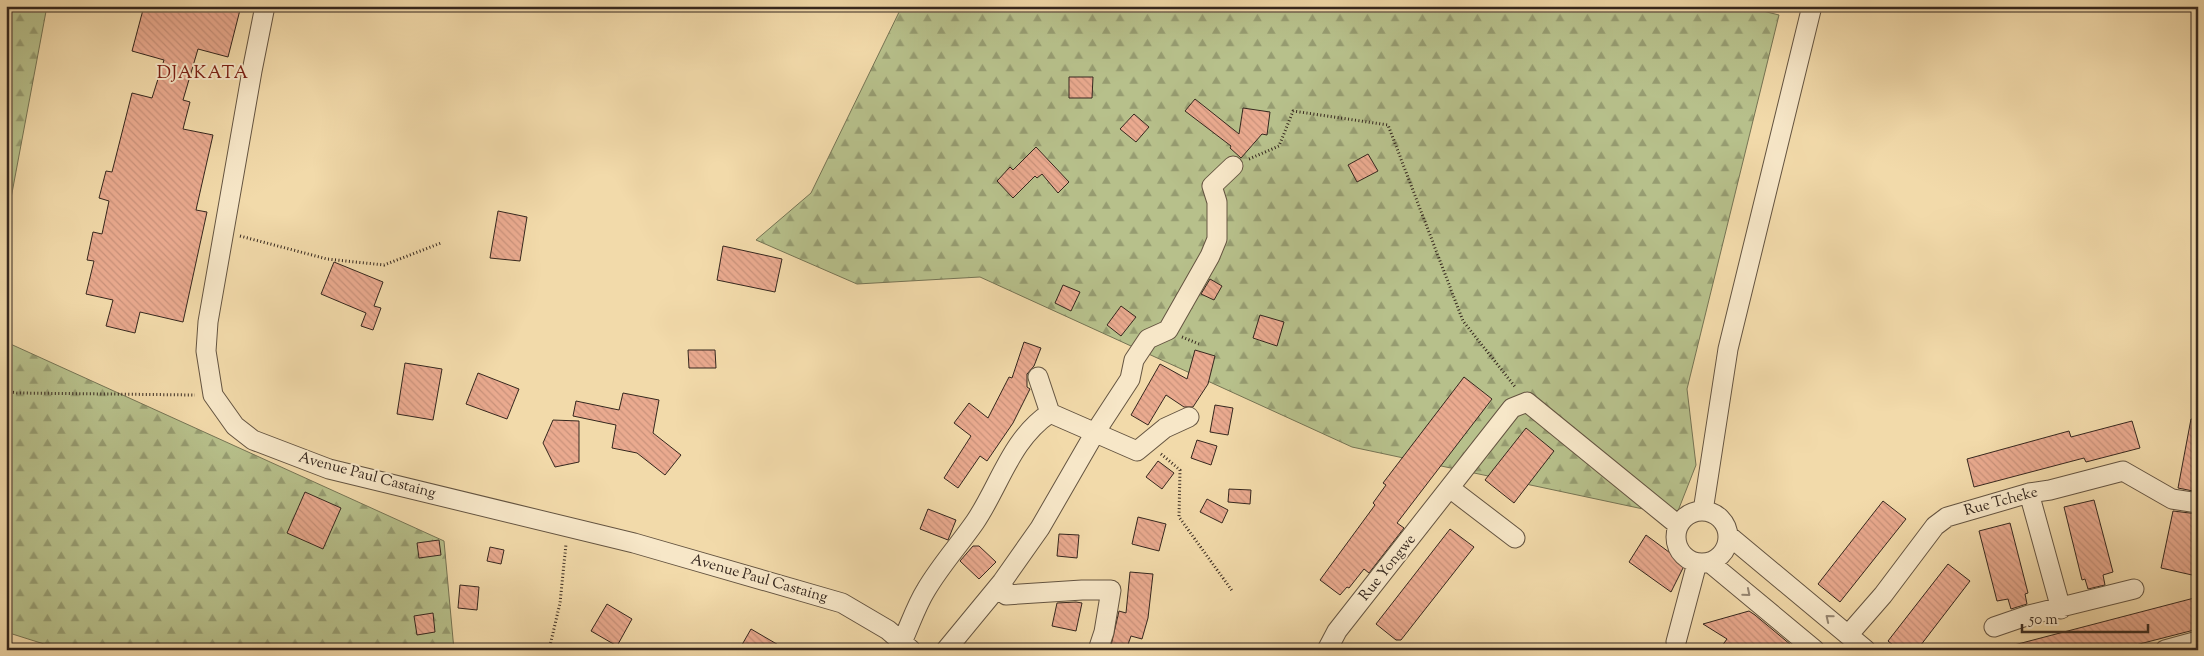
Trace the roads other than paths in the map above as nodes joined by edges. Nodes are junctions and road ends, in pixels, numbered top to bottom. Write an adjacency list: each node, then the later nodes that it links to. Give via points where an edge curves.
1 (265, 6): 23 (street, Avenue Paul Castaing, via 208,322 206,351 213,395 235,426 253,440 329,469 568,526 842,602 869,617)
2 (1812, 6): 11 (street, via 1728,350)
3 (1233, 166): 7 (street, via 1212,186 1217,202 1216,239 1210,256 1168,330 1148,339 1134,360 1130,379)
4 (1038, 377): 5 (street)
5 (1050, 413): 7 (street); 23 (street, via 1035,423 1008,460 975,521 925,591)
6 (1189, 417): 7 (street, via 1165,428 1137,451)
7 (1096, 431): 16 (street, via 1040,528)
8 (1451, 489): 12 (street, Rue Yongwe, via 1512,408 1527,402); 14 (street); 26 (street, Rue Yongwe, via 1337,631)
9 (2029, 493): 10 (street, Rue Tcheke, via 2123,471 2172,499); 18 (street); 20 (street, Rue Tcheke, via 1947,517 1935,526)
10 (2198, 503)
11 (1703, 511): 12 (street, via 1688,514); 13 (street, via 1720,518)
12 (1678, 525): 15 (street, via 1678,549 1689,560)
13 (1728, 535): 15 (street, via 1723,552); 20 (street, one-way to 13)
14 (1516, 538)
15 (1703, 563): 22 (street); 27 (street, one-way to 27)
16 (1002, 582): 24 (street); 25 (street, via 1006,595 1111,590)
17 (2134, 589): 18 (street)
18 (2061, 609): 19 (street, via 2029,615)
19 (1994, 627)
20 (1849, 634): 28 (street)
21 (2198, 641): 29 (street)
22 (1676, 642)
23 (906, 646)
24 (946, 650)
25 (1098, 650)
26 (1327, 650)
27 (1815, 650)
28 (1866, 650)
29 (2165, 650)

